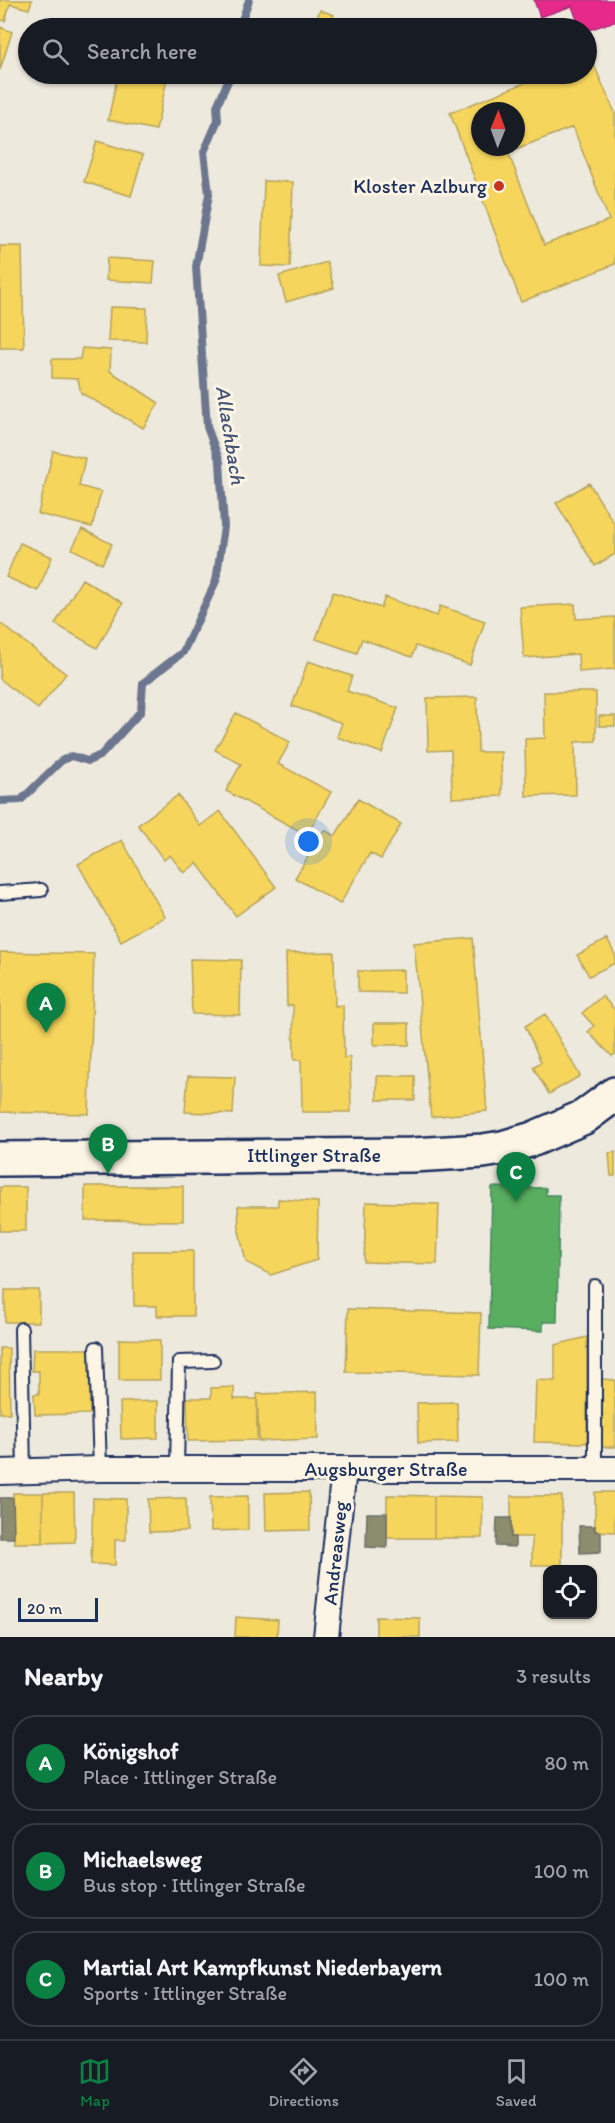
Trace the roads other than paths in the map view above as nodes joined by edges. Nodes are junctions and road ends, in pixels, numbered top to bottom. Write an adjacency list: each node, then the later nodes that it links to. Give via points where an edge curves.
1 (41, 890): 2 (lane)
2 (0, 893)
3 (615, 1094): 4 (street, Ittlinger Straße, via 584,1117 532,1139 483,1151)
4 (0, 1159)
5 (595, 1286): 11 (lane, Augsburger Straße)
6 (21, 1329): 13 (lane, Augsburger Straße)
7 (96, 1348): 9 (lane)
8 (213, 1361): 12 (lane, via 179,1362)
9 (100, 1469): 12 (street, Augsburger Straße); 13 (street, Augsburger Straße)
10 (344, 1469): 11 (street, Augsburger Straße); 12 (street, Augsburger Straße); 14 (street, Andreasweg)
11 (605, 1469)
12 (177, 1470)
13 (12, 1472)
14 (326, 1637)

